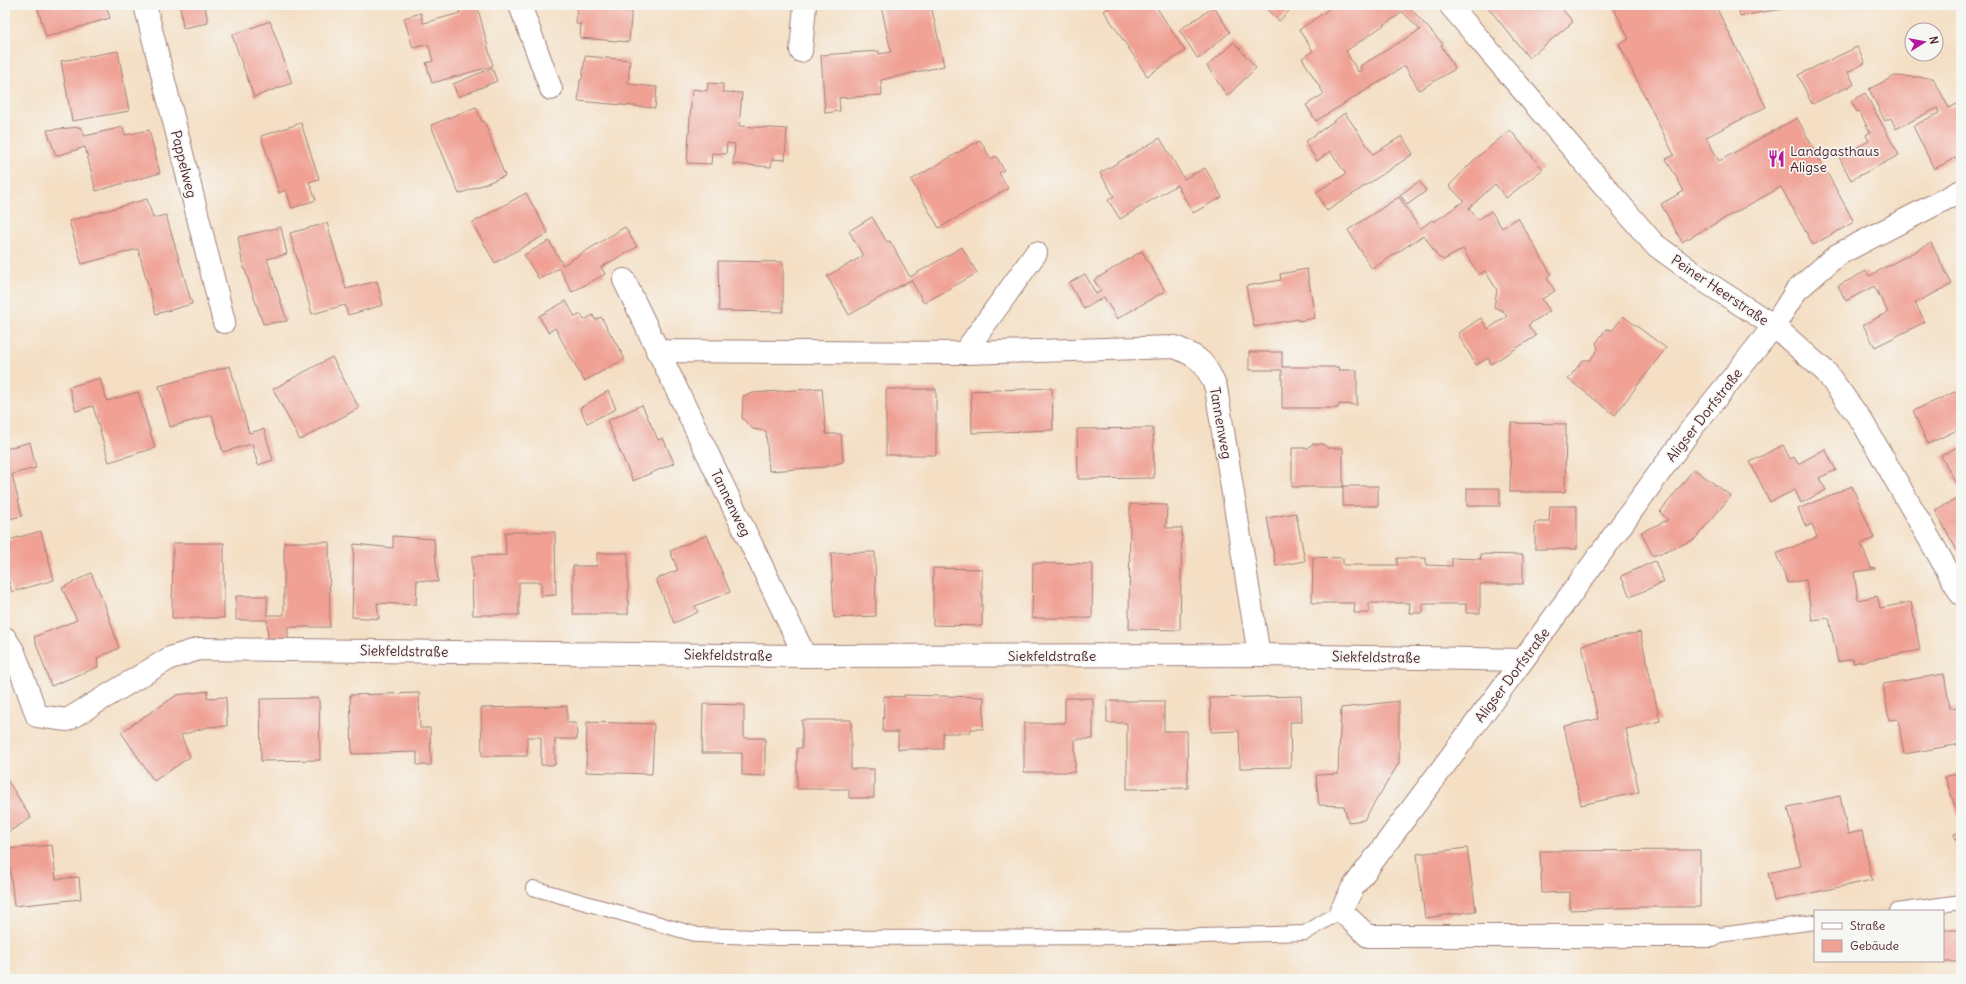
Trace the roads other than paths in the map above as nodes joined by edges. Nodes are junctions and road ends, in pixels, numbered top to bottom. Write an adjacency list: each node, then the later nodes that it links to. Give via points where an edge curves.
1 (145, 5): 10 (street, Pappelweg)
2 (520, 5): 6 (street)
3 (805, 5): 5 (street)
4 (1450, 5): 11 (street, Peiner Heerstraße, via 1654,244 1706,282)
5 (801, 51)
6 (551, 89)
7 (1961, 191): 11 (street, Aligser Dorfstraße, via 1837,254 1796,291)
8 (1036, 253): 13 (street)
9 (624, 280): 12 (street, Tannenweg)
10 (224, 322)
11 (1774, 326): 14 (street, Peiner Heerstraße, via 1826,372 1863,423); 18 (street, Aligser Dorfstraße, via 1692,428)
12 (657, 351): 13 (street, Tannenweg); 17 (street, Tannenweg)
13 (964, 353): 16 (street, Tannenweg, via 1175,347 1194,354 1208,369 1216,388)
14 (1961, 594)
15 (5, 638): 17 (street, Siekfeldstraße, via 14,652 37,716 67,720 170,658 198,649)
16 (1259, 655): 17 (street, Siekfeldstraße); 18 (street, Siekfeldstraße)
17 (805, 656)
18 (1523, 660): 22 (street, Aligser Dorfstraße, via 1352,889)
19 (533, 888): 22 (lane, via 698,935 780,938 1170,937 1305,933)
20 (1961, 902): 21 (lane)
21 (1904, 910)
22 (1341, 911): 24 (street, via 1368,936)
23 (1814, 922): 24 (lane)
24 (1712, 936)

